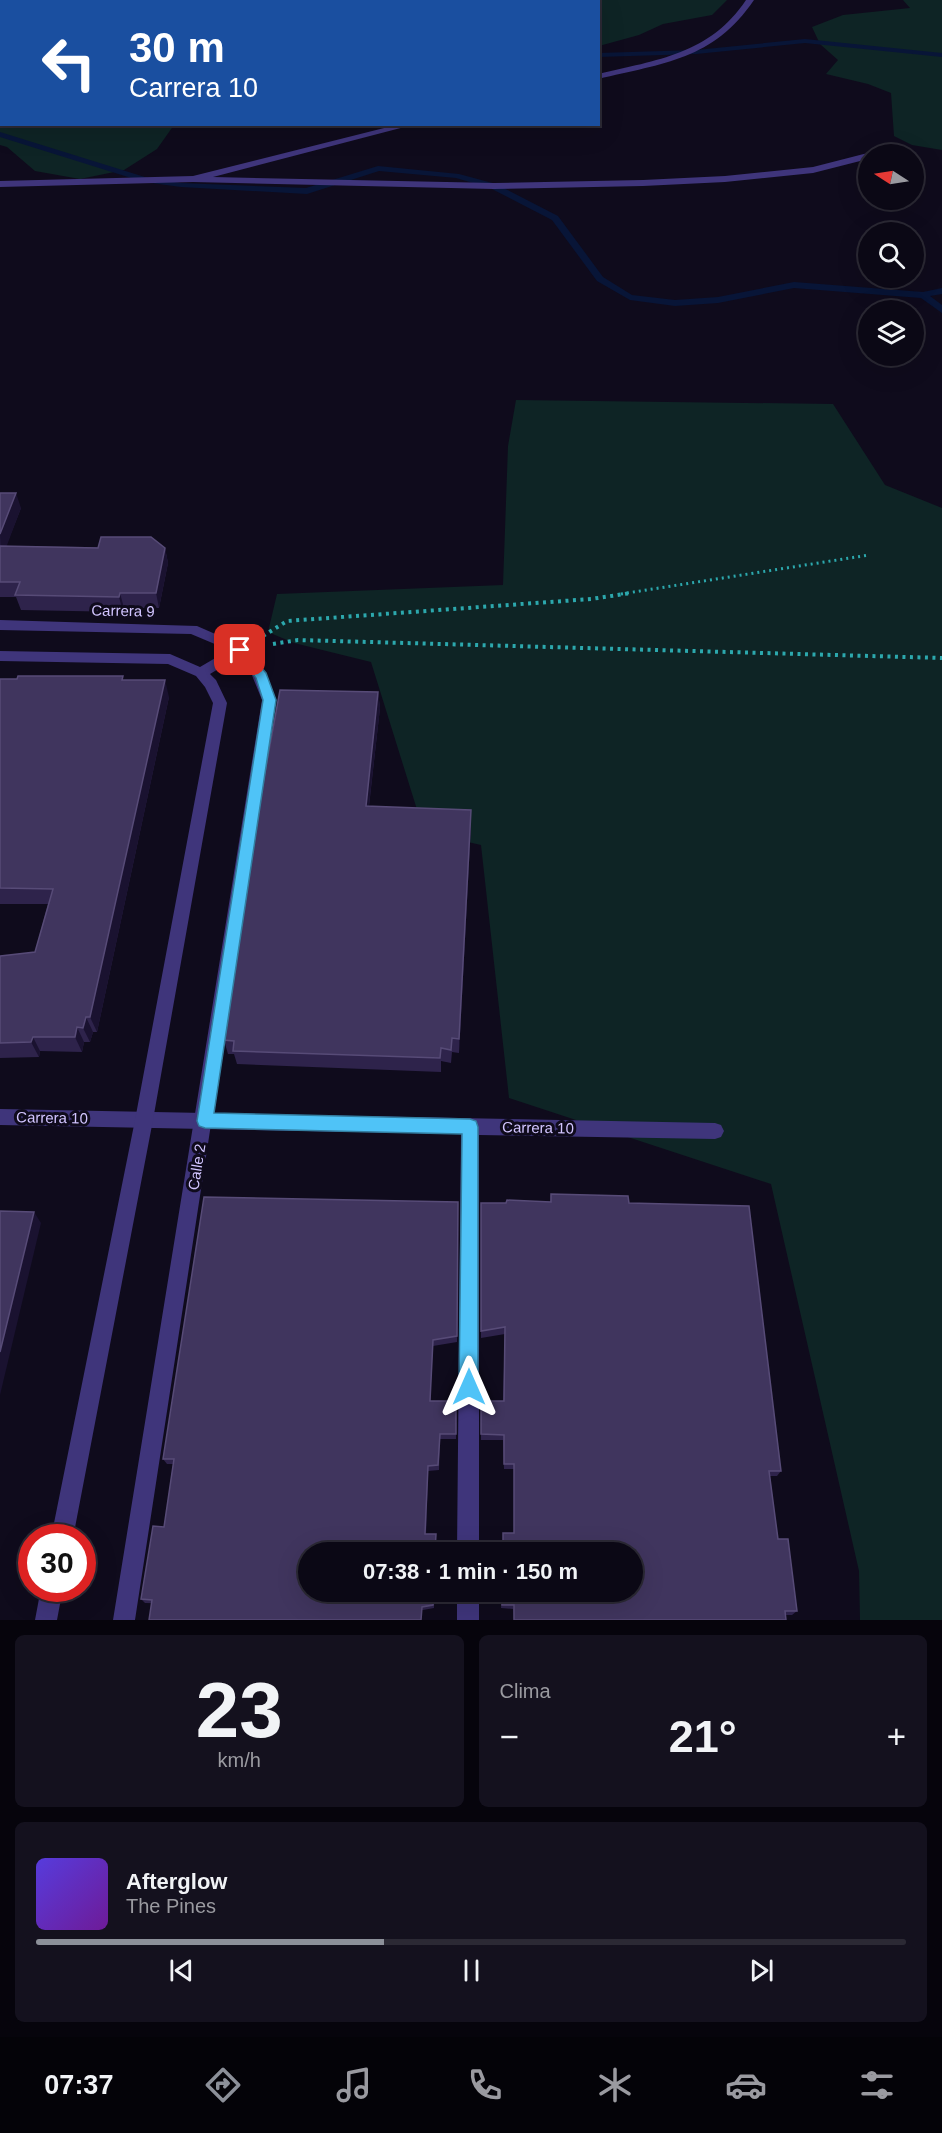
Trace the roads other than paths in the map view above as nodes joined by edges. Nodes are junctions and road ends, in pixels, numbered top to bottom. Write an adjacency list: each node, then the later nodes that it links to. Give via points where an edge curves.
1 (750, 0): 2 (street, via 722,36 691,53)
2 (600, 76)
3 (404, 126): 5 (street)
4 (858, 159): 5 (street, via 813,170 643,183 494,186)
5 (193, 179): 6 (street)
6 (0, 184)
7 (0, 625): 8 (street, Carrera 9, via 192,629)
8 (240, 650): 10 (street); 13 (street, Calle 2, via 262,676 269,700)
9 (0, 656): 10 (street, via 170,659)
10 (201, 673): 12 (street, via 220,703)
11 (0, 1117): 12 (street, Carrera 10)
12 (144, 1120): 13 (street, Carrera 10); 16 (street)
13 (205, 1121): 14 (street, Carrera 10); 21 (street, Calle 2)
14 (470, 1127): 15 (street, Carrera 10); 17 (street)
15 (715, 1131)
16 (65, 1524)
17 (468, 1542)
18 (49, 1602): 20 (street)
19 (468, 1602): 22 (street)
20 (46, 1620)
21 (124, 1620)
22 (468, 1620)

